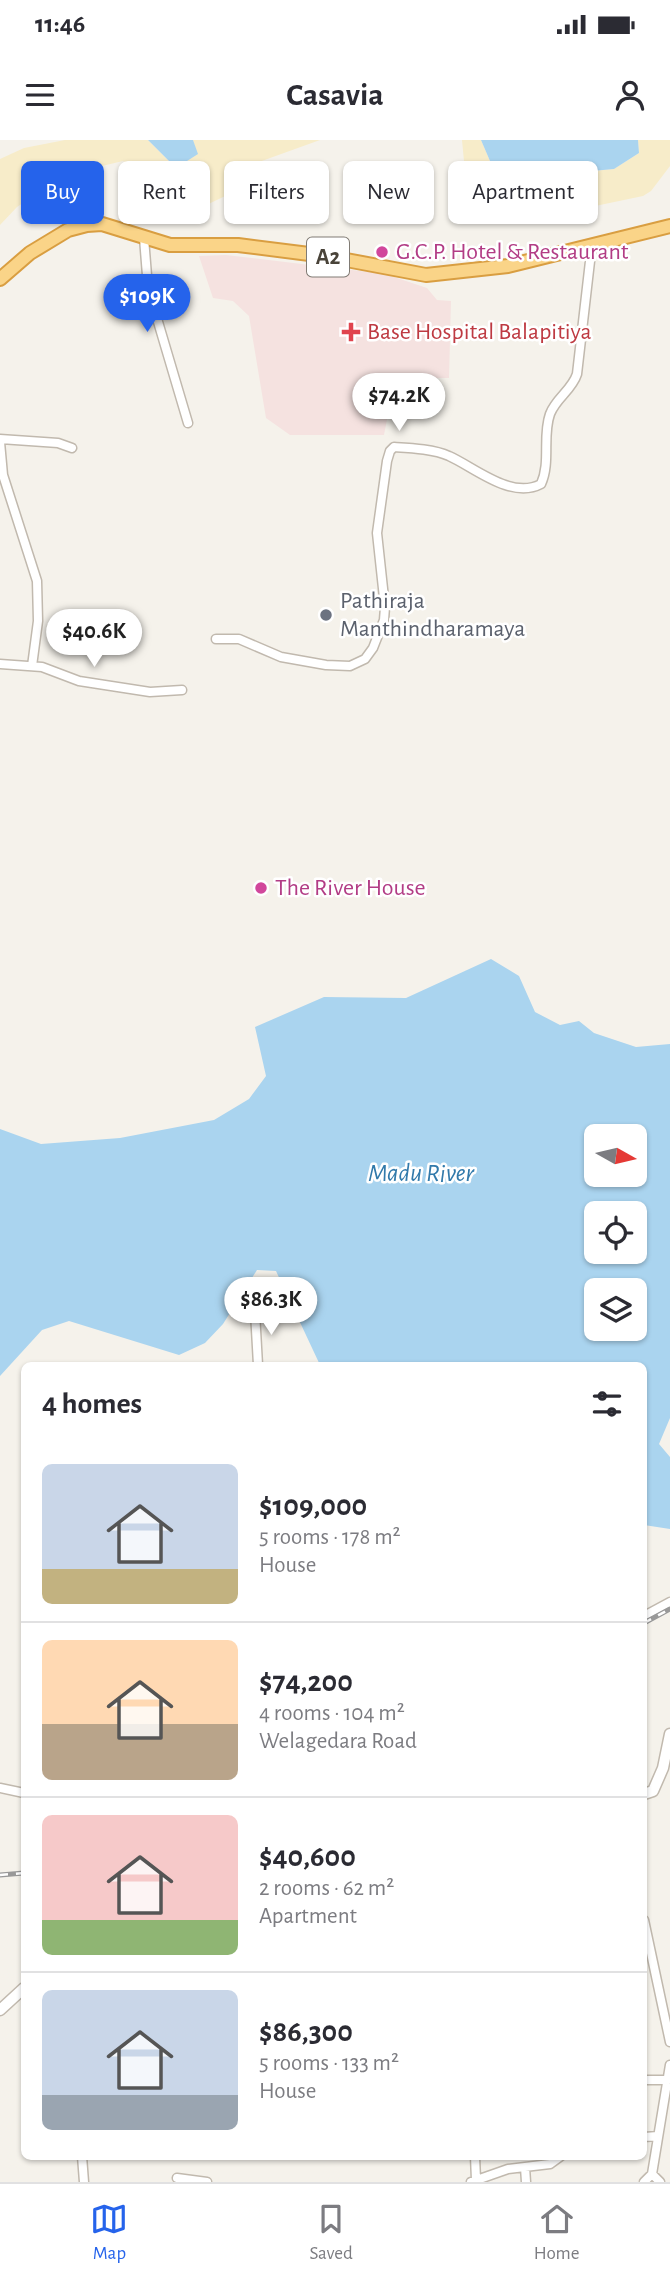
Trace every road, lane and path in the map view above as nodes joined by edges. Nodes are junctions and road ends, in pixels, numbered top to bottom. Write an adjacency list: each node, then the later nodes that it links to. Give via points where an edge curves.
1 (670, 226): 3 (highway, A2)
2 (144, 238): 3 (highway, A2, via 170,245 238,245 325,256 426,275 508,267); 4 (highway, A2, via 102,224 68,230 30,253); 5 (street, via 148,288)
3 (592, 244): 9 (street, via 577,374 549,417 541,484 527,488 499,483 447,454 394,447 387,461 377,533 384,620 365,659 351,666 326,665 281,657 239,639)
4 (0, 279)
5 (188, 424)
6 (0, 440): 7 (street); 8 (street)
7 (72, 448)
8 (1, 475): 11 (street, via 37,582)
9 (216, 639)
10 (0, 664): 11 (street)
11 (32, 666): 12 (street, via 79,681 150,692)
12 (182, 690)
13 (255, 1312): 14 (street)
14 (258, 1362)
15 (670, 1602): 16 (street)
16 (647, 1614)
17 (670, 1734): 20 (street, via 663,1768 653,1791)
18 (0, 1788): 19 (street)
19 (21, 1792)
20 (647, 1793)
21 (647, 1934): 24 (street)
22 (21, 1991): 23 (street)
23 (0, 2010)
24 (670, 2042)
25 (670, 2065): 27 (street)
26 (647, 2080): 27 (street)
27 (668, 2080): 28 (street)
28 (657, 2136): 29 (street); 36 (street)
29 (647, 2137)
30 (82, 2160): 39 (street)
31 (475, 2160): 38 (street)
32 (509, 2160): 35 (street)
33 (556, 2160): 34 (street)
34 (525, 2167): 35 (street); 41 (street)
35 (508, 2169): 38 (street)
36 (652, 2174): 42 (street); 43 (street)
37 (177, 2178): 40 (street)
38 (474, 2181)
39 (84, 2182)
40 (206, 2182)
41 (526, 2182)
42 (644, 2182)
43 (660, 2182)

